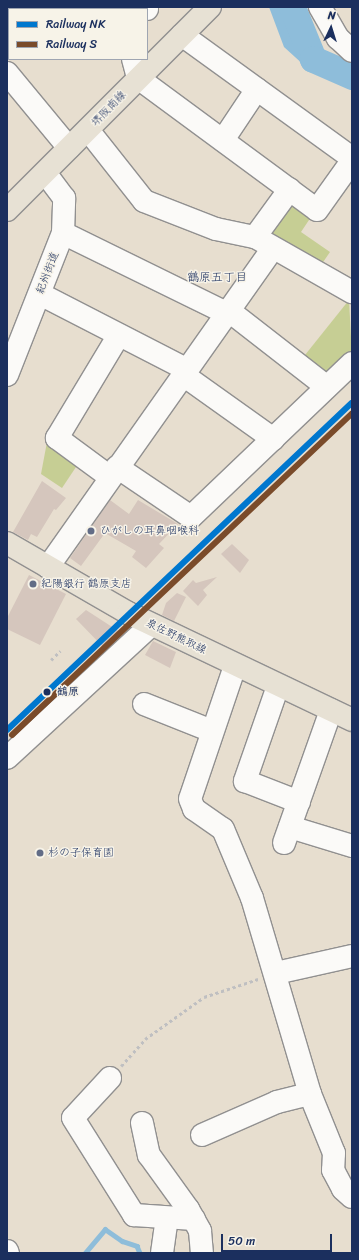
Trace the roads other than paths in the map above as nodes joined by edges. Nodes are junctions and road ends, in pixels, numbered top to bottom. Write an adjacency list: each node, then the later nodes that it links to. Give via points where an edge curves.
1 (210, 7): 3 (main road, 堺阪南線)
2 (320, 7): 4 (street, via 338,38)
3 (182, 35): 5 (main road, 堺阪南線); 7 (street)
4 (352, 51)
5 (136, 69): 8 (main road, 堺阪南線); 9 (street)
6 (7, 72): 10 (street)
7 (257, 89): 9 (street); 11 (street)
8 (88, 130): 10 (main road, 堺阪南線); 17 (street, via 144,200 216,229)
9 (223, 140): 14 (street)
10 (69, 148): 13 (main road, 堺阪南線)
11 (352, 158)
12 (352, 162): 14 (street, via 317,210)
13 (45, 173): 15 (main road, 堺阪南線); 16 (street, 紀州街道, via 64,198)
14 (290, 189): 17 (street)
15 (7, 210)
16 (63, 232): 19 (street, 紀州街道); 20 (street)
17 (264, 243): 18 (street); 20 (street)
18 (352, 292)
19 (40, 294): 21 (street); 24 (street, 紀州街道)
20 (227, 311): 23 (street); 25 (street)
21 (119, 335): 23 (street); 27 (street, via 56,438)
22 (352, 363): 25 (street)
23 (184, 371): 26 (street); 27 (street)
24 (7, 375)
25 (327, 387): 26 (street)
26 (273, 439): 27 (street, via 192,517)
27 (114, 472): 29 (street)
28 (7, 543): 29 (main road, 泉佐野熊取線)
29 (48, 567): 30 (main road, 泉佐野熊取線)
30 (151, 625): 31 (main road, 泉佐野熊取線); 37 (street)
31 (235, 666): 32 (main road, 泉佐野熊取線); 36 (street)
32 (278, 686): 34 (main road, 泉佐野熊取線); 38 (street, via 245,781)
33 (144, 704): 36 (street)
34 (331, 710): 35 (main road, 泉佐野熊取線); 38 (street)
35 (352, 720)
36 (212, 731): 41 (street, via 190,799 194,809 223,829 252,898)
37 (7, 758)
38 (299, 802): 39 (street, via 287,835)
39 (352, 846)
40 (352, 956): 41 (street)
41 (276, 973): 43 (street)
42 (110, 1078): 47 (street, via 73,1118 134,1215)
43 (310, 1094): 45 (street, via 277,1102); 46 (street, via 334,1153 333,1170 343,1189)
44 (142, 1123): 48 (street, via 149,1155)
45 (202, 1135)
46 (352, 1197)
47 (167, 1218): 48 (street); 49 (street)
48 (194, 1219): 50 (street, via 200,1231)
49 (162, 1253)
50 (202, 1253)

